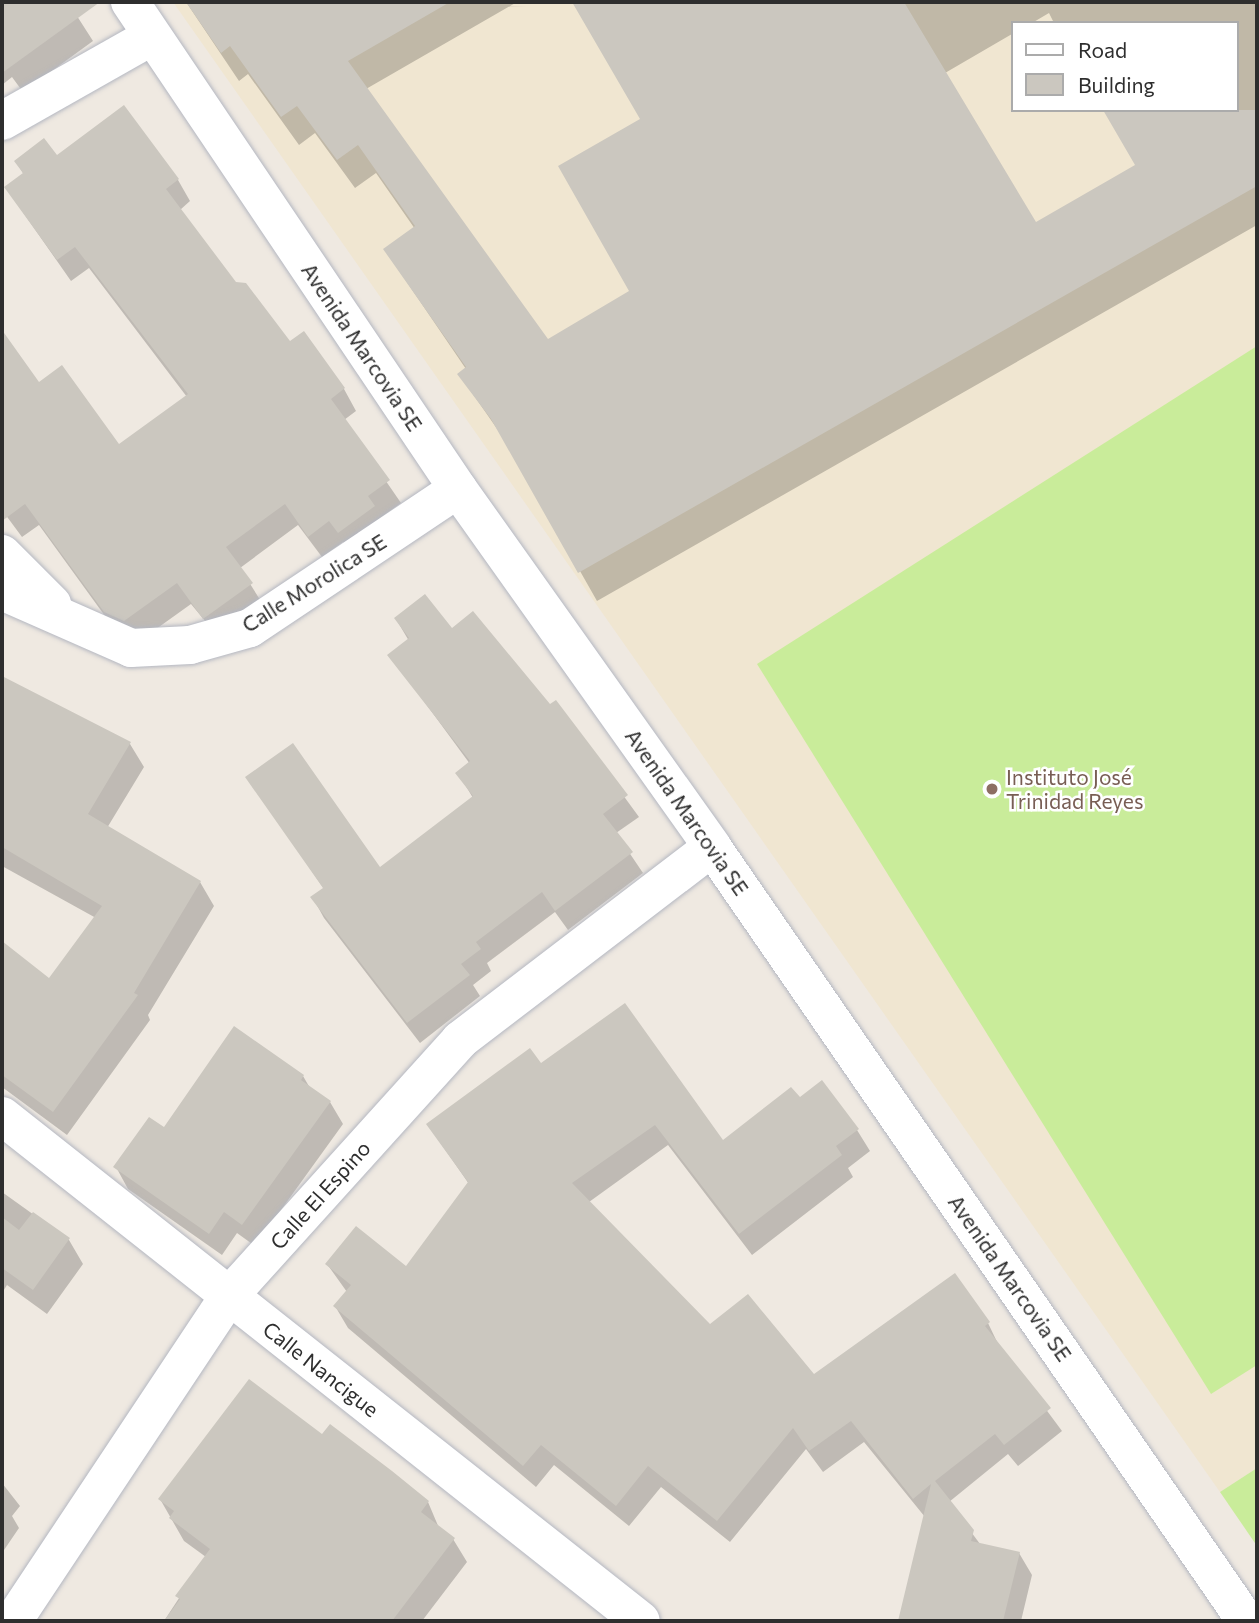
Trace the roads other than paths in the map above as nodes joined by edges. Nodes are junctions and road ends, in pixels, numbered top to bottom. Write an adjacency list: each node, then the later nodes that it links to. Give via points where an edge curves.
1 (130, 2): 2 (street, Avenida Marcovia SE)
2 (152, 36): 3 (street); 4 (street, Avenida Marcovia SE)
3 (2, 121)
4 (458, 489): 7 (street, Calle Morolica SE, via 250,628 190,645 131,648); 8 (street, Avenida Marcovia SE)
5 (2, 554): 7 (street)
6 (2, 591): 7 (street, Calle Morolica SE)
7 (66, 618)
8 (712, 846): 10 (street, Calle El Espino, via 460,1040); 13 (street, Avenida Marcovia SE)
9 (2, 1116): 10 (street, Calle Nancigue)
10 (229, 1296): 11 (street, Calle El Espino); 12 (street, Calle Nancigue)
11 (13, 1621)
12 (641, 1621)
13 (1246, 1621)

